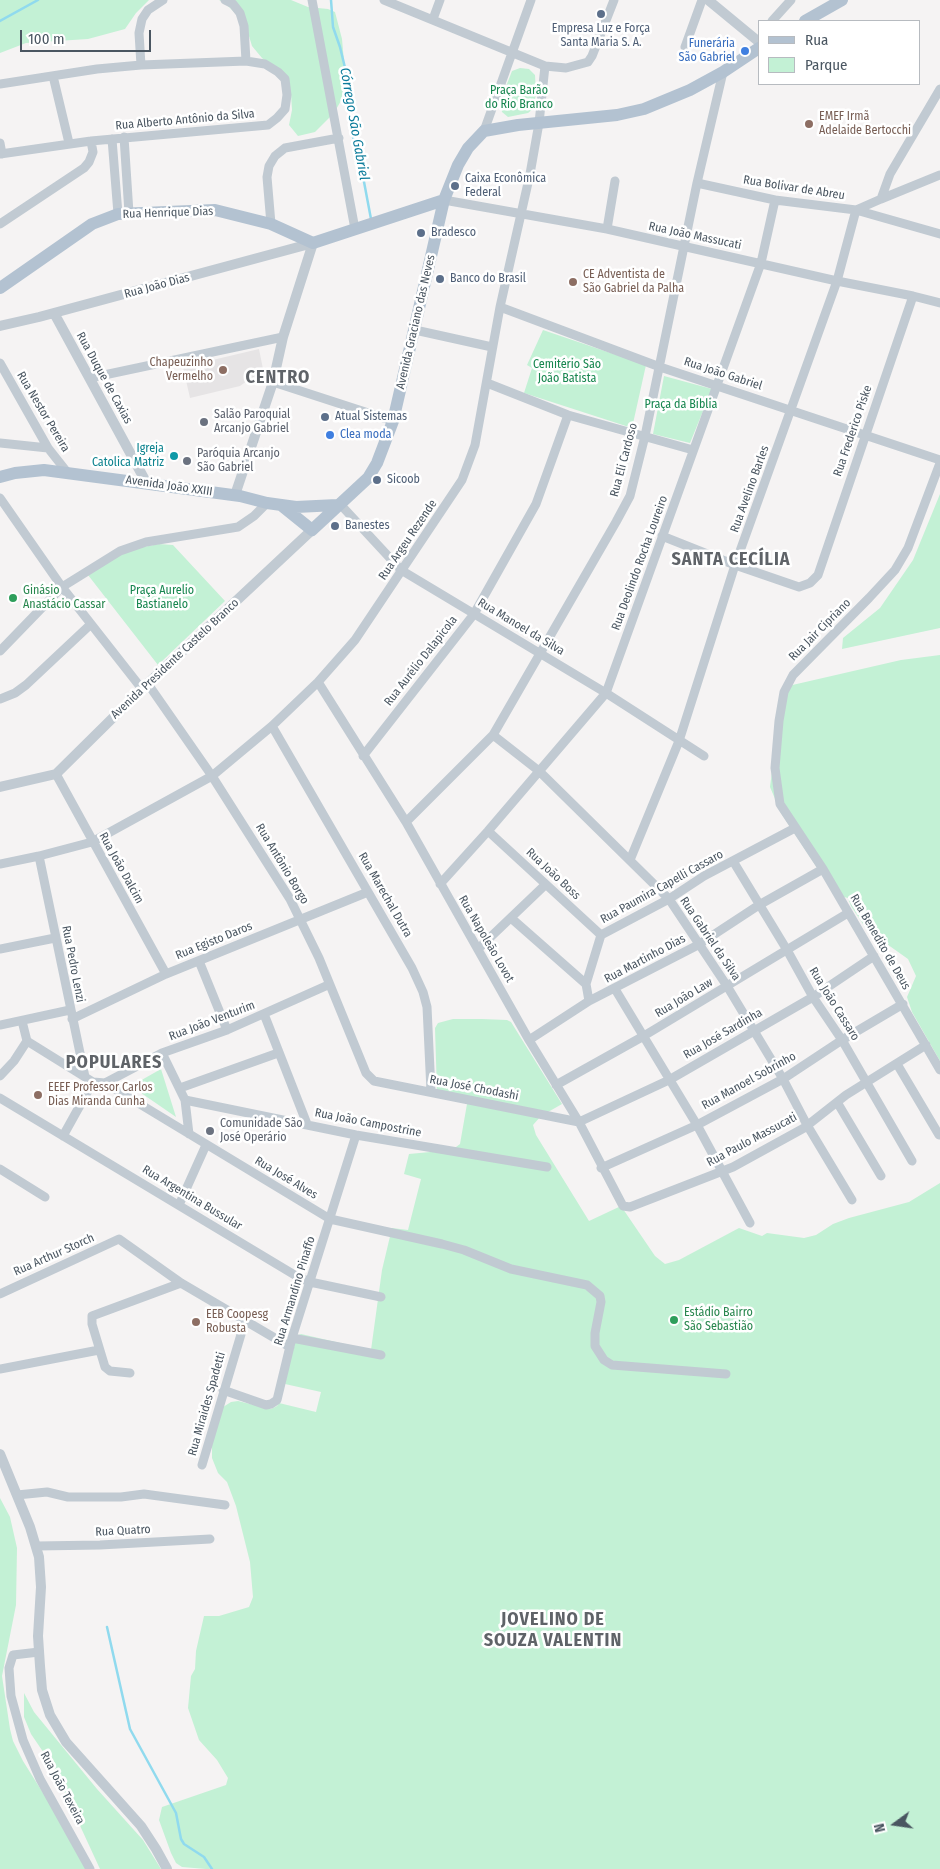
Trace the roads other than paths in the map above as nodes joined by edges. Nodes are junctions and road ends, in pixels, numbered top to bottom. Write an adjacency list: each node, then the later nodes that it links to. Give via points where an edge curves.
1 (163, 0): 19 (street, via 142,18)
2 (225, 0): 18 (street, via 240,13)
3 (312, 0): 28 (street)
4 (384, 0): 12 (street)
5 (440, 0): 12 (street)
6 (531, 0): 17 (street)
7 (614, 0): 20 (street, via 588,62 566,68)
8 (702, 0): 16 (street)
9 (708, 0): 15 (street)
10 (791, 0): 13 (street)
11 (842, 0): 14 (main road)
12 (433, 19): 17 (street)
13 (773, 20)
14 (807, 20)
15 (758, 42): 21 (main road)
16 (685, 48)
17 (512, 53): 20 (street); 26 (street)
18 (246, 62): 19 (street, Rua Alberto Antônio da Silva); 27 (street, Rua Alberto Antônio da Silva, via 265,64 285,79 287,95 284,108 268,125)
19 (141, 65): 22 (street, Rua Alberto Antônio da Silva)
20 (545, 66): 25 (street)
21 (724, 72): 25 (main road, via 644,109); 36 (street, Rua Eli Cardoso)
22 (53, 76): 23 (street, Rua Alberto Antônio da Silva); 32 (street)
23 (0, 84)
24 (940, 89): 37 (street, via 890,174)
25 (539, 123): 26 (main road); 42 (street, Rua Argeu Rezende)
26 (484, 131): 38 (main road, Avenida Graciano das Neves, via 458,165)
27 (124, 137): 29 (street, Rua Alberto Antônio da Silva); 41 (street)
28 (339, 138): 44 (street, via 285,148 275,156 267,177); 45 (street)
29 (112, 139): 30 (street, Rua Alberto Antônio da Silva); 41 (street)
30 (91, 141): 32 (street, Rua Alberto Antônio da Silva); 43 (street, via 93,152 84,168)
31 (0, 143): 33 (street)
32 (68, 143): 33 (street, Rua Alberto Antônio da Silva)
33 (1, 154)
34 (940, 175): 37 (street, Rua Bolivar de Abreu)
35 (615, 181): 46 (street)
36 (697, 183): 39 (street, Rua Bolivar de Abreu); 49 (street, Rua Eli Cardoso)
37 (881, 199): 40 (street, Rua Bolivar de Abreu)
38 (444, 200): 42 (street, Rua João Massucati); 45 (main road, Rua João Dias); 58 (main road, Avenida Graciano das Neves)
39 (775, 200): 40 (street, Rua Bolivar de Abreu); 50 (street, Rua Deolindo Rocha Loureiro)
40 (856, 210): 47 (street); 51 (street, Rua Avelino Barles)
41 (123, 213): 44 (main road, Rua Henrique Dias, via 215,210); 52 (main road, Rua Henrique Dias, via 92,224)
42 (521, 213): 46 (street, Rua João Massucati); 55 (street, Rua Argeu Rezende)
43 (0, 224)
44 (271, 224): 48 (main road, Rua Henrique Dias)
45 (355, 229): 48 (main road, Rua João Dias)
46 (608, 229): 49 (street, Rua João Massucati)
47 (940, 234)
48 (318, 241): 56 (street, Rua João Dias); 59 (street)
49 (683, 247): 50 (street, Rua João Massucati); 62 (street, Rua Eli Cardoso)
50 (761, 263): 51 (street, Rua João Massucati); 66 (street, Rua Deolindo Rocha Loureiro)
51 (838, 281): 53 (street, Rua João Massucati); 67 (street, Rua Avelino Barles)
52 (0, 288)
53 (913, 296): 54 (street, Rua João Massucati); 70 (street, Rua Frederico Piske)
54 (940, 303)
55 (500, 307): 60 (street, Rua Argeu Rezende); 62 (street, Rua João Gabriel)
56 (54, 313): 57 (street, Rua João Dias); 63 (street, Rua Duque de Caxias)
57 (0, 326)
58 (415, 330): 60 (street); 69 (main road, Avenida Graciano das Neves)
59 (283, 337): 63 (street); 64 (street)
60 (492, 347): 65 (street, Rua Argeu Rezende)
61 (0, 363): 73 (street, Rua Nestor Pereira)
62 (660, 366): 66 (street, Rua João Gabriel); 71 (street, Rua Eli Cardoso)
63 (90, 378): 78 (street, Rua Duque de Caxias)
64 (273, 382): 69 (street); 79 (street)
65 (487, 383): 68 (street); 87 (street, Rua Argeu Rezende, via 475,445 462,480)
66 (718, 386): 67 (street, Rua João Gabriel); 74 (street, Rua Deolindo Rocha Loureiro)
67 (792, 411): 70 (street, Rua João Gabriel); 86 (street, Rua Avelino Barles)
68 (568, 415): 71 (street); 89 (street, Rua Aurélio Dalapicola, via 536,504)
69 (394, 421): 82 (main road, Avenida Graciano das Neves, via 378,463 368,478)
70 (865, 435): 75 (street, Rua João Gabriel); 86 (street, Rua Frederico Piske, via 818,576 799,587)
71 (645, 436): 74 (street); 92 (street, Rua Eli Cardoso, via 630,496)
72 (0, 443): 73 (street)
73 (48, 448): 76 (street, Rua Nestor Pereira)
74 (693, 450): 85 (street, Rua Deolindo Rocha Loureiro)
75 (940, 461): 107 (street, Rua Jair Cipriano, via 908,548 895,570 794,675 784,692 774,768 780,804)
76 (67, 472): 77 (main road, Avenida João XXIII, via 44,470); 78 (main road, Avenida João XXIII)
77 (0, 477)
78 (146, 482): 79 (main road, Avenida João XXIII)
79 (235, 495): 81 (main road, Avenida João XXIII)
80 (0, 498): 88 (street, Rua Antônio Borgo)
81 (267, 503): 83 (main road, Avenida João XXIII); 88 (street, via 238,527 120,550)
82 (338, 504): 83 (main road, Avenida João XXIII, via 308,508); 84 (main road, Avenida Presidente Castelo Branco); 87 (street, Rua Manoel da Silva)
83 (281, 505): 84 (main road)
84 (312, 530): 94 (street, Avenida Presidente Castelo Branco)
85 (662, 536): 86 (street); 95 (street, Rua Deolindo Rocha Loureiro)
86 (735, 565): 99 (street, Rua Avelino Barles)
87 (401, 570): 89 (street, Rua Manoel da Silva); 93 (street, Rua Argeu Rezende, via 355,640)
88 (62, 587): 90 (street, Rua Antônio Borgo); 91 (street)
89 (474, 614): 92 (street, Rua Manoel da Silva); 100 (street, Rua Aurélio Dalapicola)
90 (91, 624): 94 (street, Rua Antônio Borgo); 96 (street, via 26,685)
91 (0, 651)
92 (540, 653): 95 (street, Rua Manoel da Silva); 98 (street, Rua Eli Cardoso)
93 (318, 682): 97 (street, Rua Argeu Rezende); 100 (street, Rua Napoleão Lovot)
94 (145, 687): 103 (street, Avenida Presidente Castelo Branco); 104 (street, Rua Antônio Borgo)
95 (606, 694): 99 (street, Rua Manoel da Silva); 102 (street, Rua Deolindo Rocha Loureiro)
96 (0, 699)
97 (272, 726): 104 (street, Rua Argeu Rezende); 117 (street, Rua Marechal Dutra)
98 (492, 736): 102 (street, Rua Gabriel da Silva); 106 (street, Rua Eli Cardoso)
99 (679, 741): 101 (street, Rua Manoel da Silva); 111 (street, Rua Avelino Barles)
100 (363, 756): 106 (street, Rua Napoleão Lovot)
101 (704, 756)
102 (539, 771): 108 (street, Rua Deolindo Rocha Loureiro); 111 (street, Rua Gabriel da Silva)
103 (56, 774): 105 (street); 109 (street, Rua João Dalcim)
104 (212, 776): 109 (street, Rua Argeu Rezende); 122 (street, Rua Antônio Borgo)
105 (0, 787)
106 (406, 822): 115 (street, Rua Napoleão Lovot)
107 (795, 828): 112 (street, Rua Paumira Capelli Cassaro); 114 (street, Rua Benedito de Deus)
108 (488, 831): 115 (street, Rua Deolindo Rocha Loureiro); 116 (street, Rua João Boss)
109 (92, 842): 110 (street, Rua Argeu Rezende); 131 (street, Rua João Dalcim)
110 (39, 856): 113 (street, Rua Argeu Rezende); 124 (street, Rua Pedro Lenzi)
111 (630, 860): 118 (street, Rua Gabriel da Silva)
112 (732, 861): 118 (street, Rua Paumira Capelli Cassaro); 119 (street, Rua João Cassaro)
113 (0, 864)
114 (823, 869): 119 (street, Rua Martinho Dias); 120 (street, Rua Benedito de Deus)
115 (440, 884): 127 (street, Rua Napoleão Lovot)
116 (545, 885): 121 (street); 123 (street, Rua João Boss)
117 (368, 892): 122 (street, Rua Egisto Daros); 163 (street, Rua Marechal Dutra, via 423,992 427,1007)
118 (669, 900): 123 (street, Rua Paumira Capelli Cassaro); 125 (street, Rua Gabriel da Silva)
119 (759, 904): 125 (street, Rua Martinho Dias); 128 (street, Rua João Cassaro)
120 (848, 913): 128 (street, Rua João Law); 129 (street, Rua Benedito de Deus)
121 (511, 918): 127 (street); 133 (street)
122 (301, 920): 130 (street, Rua Egisto Daros); 132 (street, Rua Antônio Borgo)
123 (601, 935): 133 (street, Rua Paumira Capelli Cassaro)
124 (55, 938): 126 (street); 140 (street, Rua Pedro Lenzi)
125 (698, 945): 134 (street, Rua Gabriel da Silva); 135 (street, Rua Martinho Dias)
126 (0, 948)
127 (478, 949): 146 (street, Rua Napoleão Lovot)
128 (787, 950): 134 (street, Rua João Law); 136 (street, Rua João Cassaro)
129 (874, 956): 136 (street, Rua José Sardinha); 138 (street, Rua Benedito de Deus)
130 (199, 961): 131 (street, Rua Egisto Daros); 143 (street)
131 (166, 974): 140 (street, Rua Egisto Daros)
132 (328, 984): 139 (street, Rua João Venturim); 154 (street, Rua Antônio Borgo)
133 (586, 984): 137 (street, Rua Paumira Capelli Cassaro)
134 (727, 986): 144 (street, Rua Gabriel da Silva); 145 (street, Rua João Law)
135 (615, 989): 137 (street, Rua Martinho Dias); 145 (street)
136 (813, 997): 144 (street, Rua José Sardinha); 147 (street, Rua João Cassaro)
137 (589, 1001): 146 (street, Rua Martinho Dias)
138 (902, 1004): 147 (street, Rua Manoel Sobrinho); 149 (street, Rua Benedito de Deus)
139 (264, 1014): 143 (street, Rua João Venturim); 151 (street)
140 (71, 1015): 141 (street, Rua Egisto Daros); 156 (street, Rua Pedro Lenzi)
141 (22, 1021): 142 (street, Rua Egisto Daros); 148 (street)
142 (0, 1025)
143 (226, 1030): 150 (street, Rua João Venturim)
144 (754, 1030): 157 (street, Rua Gabriel da Silva); 158 (street, Rua José Sardinha)
145 (642, 1037): 158 (street); 161 (street, Rua João Law)
146 (529, 1040): 161 (street, Rua Napoleão Lovot)
147 (842, 1040): 157 (street, Rua Manoel Sobrinho); 160 (street, Rua João Cassaro)
148 (28, 1041): 155 (street); 156 (street, Rua José Alves)
149 (926, 1045): 152 (street, Rua Paulo Massucati); 153 (street, Rua Benedito de Deus)
150 (162, 1053): 159 (street, Rua João Venturim); 162 (street)
151 (278, 1053): 162 (street); 168 (street)
152 (897, 1064): 160 (street, Rua Paulo Massucati); 173 (street)
153 (940, 1070)
154 (366, 1074): 163 (street, Rua José Chodashi, via 374,1081)
155 (0, 1076)
156 (89, 1079): 159 (street, Rua José Alves); 174 (street)
157 (783, 1079): 169 (street, Rua Manoel Sobrinho); 170 (street, Rua Gabriel da Silva)
158 (669, 1080): 167 (street, Rua José Sardinha); 169 (street)
159 (105, 1083): 171 (street, Rua José Alves)
160 (866, 1083): 166 (street, Rua Paulo Massucati); 176 (street, Rua João Cassaro)
161 (556, 1085): 167 (street, Rua Napoleão Lovot)
162 (180, 1088): 165 (street)
163 (430, 1091): 167 (street, Rua José Chodashi)
164 (0, 1098): 174 (street, Rua Argentina Bussular)
165 (186, 1100): 168 (street, Rua João Campostrine); 171 (street)
166 (837, 1102): 170 (street, Rua Paulo Massucati); 181 (street)
167 (579, 1122): 178 (street, Rua Napoleão Lovot)
168 (307, 1124): 172 (street, Rua João Campostrine)
169 (697, 1125): 178 (street, Rua Manoel Sobrinho); 180 (street)
170 (807, 1125): 180 (street, Rua Paulo Massucati); 183 (street, Rua Gabriel da Silva)
171 (189, 1134): 175 (street, Rua José Alves)
172 (356, 1134): 177 (street, Rua João Campostrine); 186 (street, Rua Armandino Pinaffo)
173 (939, 1135)
174 (64, 1136): 184 (street, Rua Argentina Bussular)
175 (206, 1145): 184 (street); 186 (street, Rua José Alves)
176 (912, 1161)
177 (547, 1168)
178 (601, 1168): 185 (street, Rua Napoleão Lovot, via 620,1202)
179 (0, 1169): 182 (street)
180 (723, 1171): 185 (street, Rua Paulo Massucati); 187 (street)
181 (881, 1176)
182 (45, 1197)
183 (852, 1200)
184 (179, 1205): 188 (street, Rua Argentina Bussular)
185 (630, 1207)
186 (330, 1219): 188 (street, Rua Armandino Pinaffo); 198 (street, Rua José Alves, via 464,1250 511,1270 587,1285 600,1296 601,1302 595,1346 604,1360 612,1365)
187 (750, 1223)
188 (310, 1282): 191 (street, Rua Argentina Bussular); 193 (street, Rua Armandino Pinaffo)
189 (181, 1283): 190 (street, Rua Arthur Storch, via 119,1239); 192 (street); 194 (street, via 93,1315)
190 (0, 1294)
191 (381, 1297)
192 (245, 1322): 193 (street); 199 (street, Rua Miraides Spadetti)
193 (291, 1342): 195 (street); 199 (street, Rua Armandino Pinaffo, via 275,1402 266,1405)
194 (99, 1350): 196 (street); 197 (street, via 108,1370)
195 (381, 1355)
196 (0, 1369)
197 (130, 1373)
198 (726, 1374)
199 (223, 1390): 201 (street, Rua Miraides Spadetti)
200 (0, 1454): 202 (street)
201 (202, 1465)
202 (17, 1495): 203 (street, via 47,1492 68,1497 121,1497 144,1494); 205 (street)
203 (225, 1505)
204 (210, 1539): 205 (street, Rua Quatro, via 100,1546)
205 (37, 1546): 206 (street, via 41,1586)
206 (40, 1652): 207 (street, Rua João Texeira, via 13,1655 9,1668 11,1696 23,1740 40,1779); 208 (street, via 42,1690 56,1728 141,1826)
207 (90, 1869)
208 (166, 1869)

